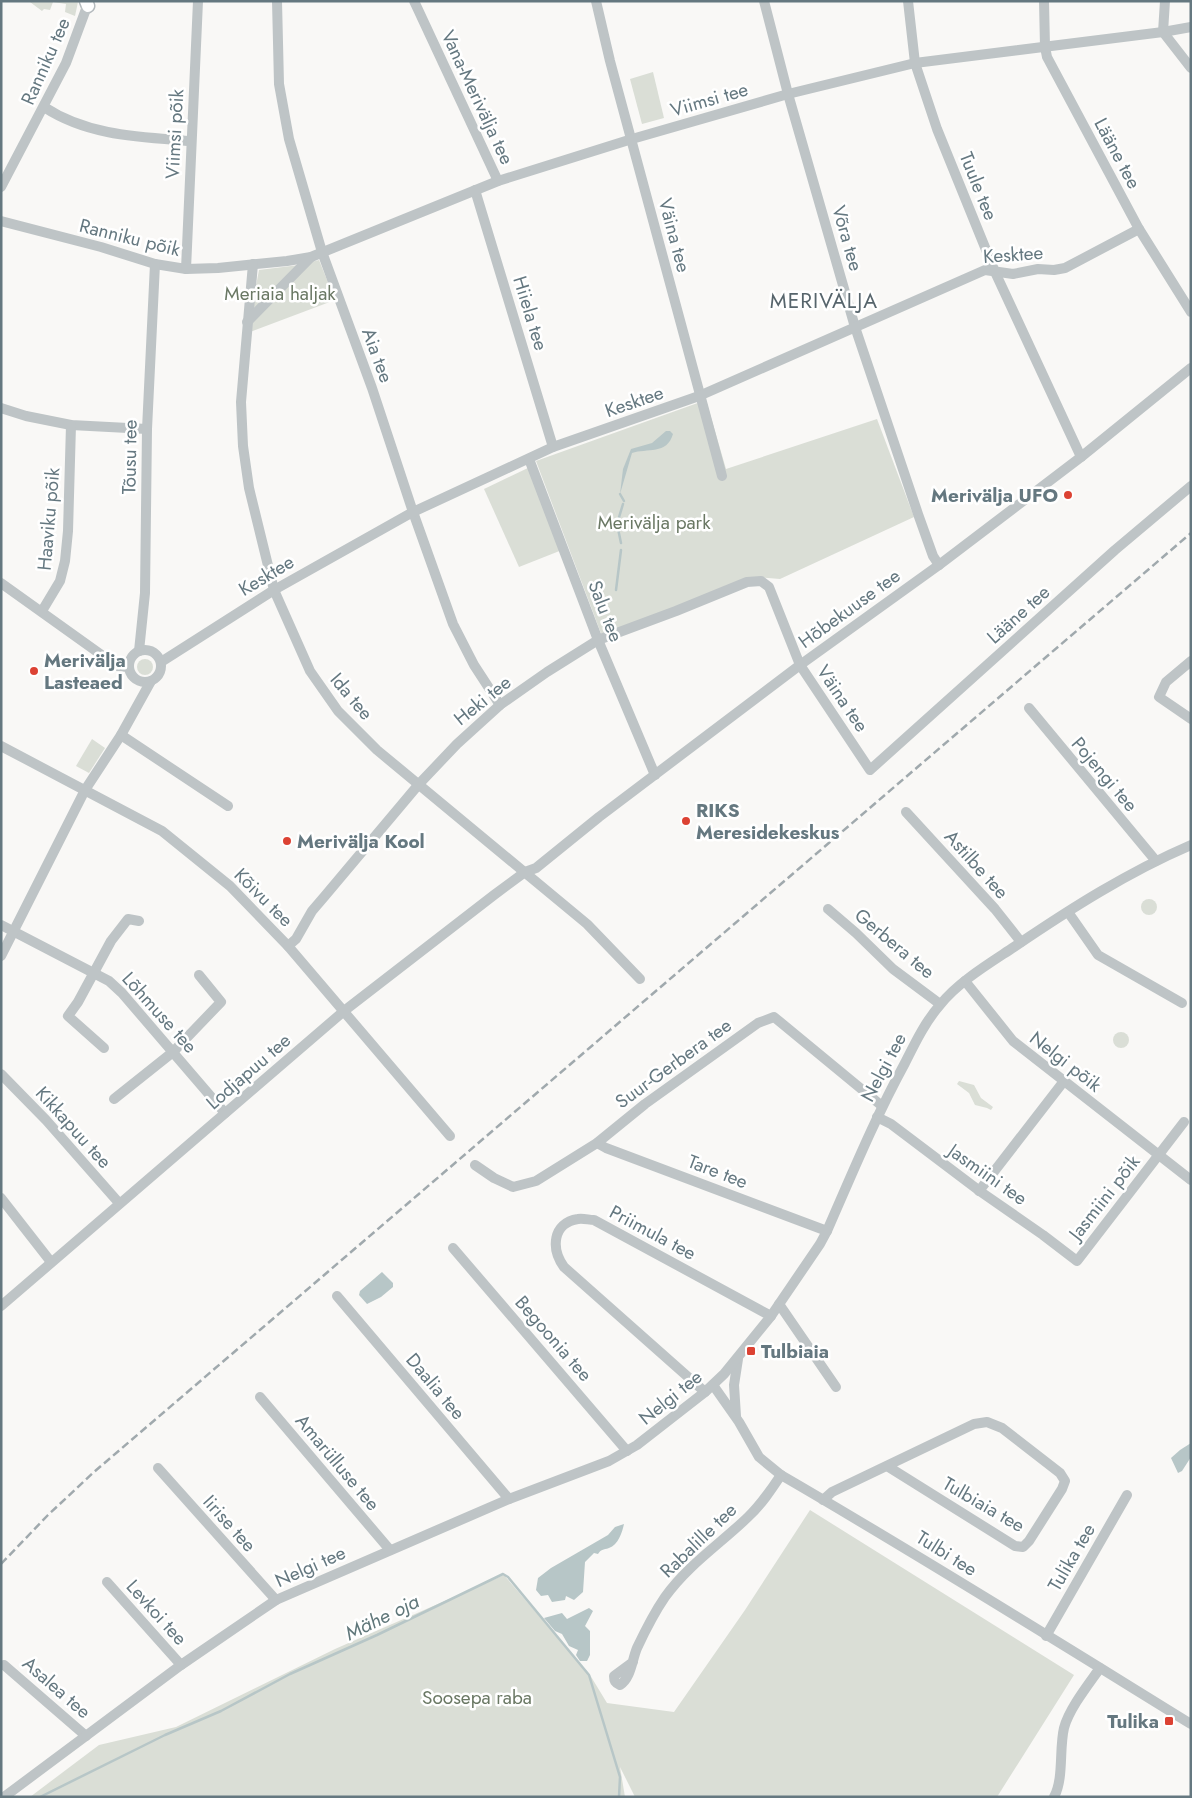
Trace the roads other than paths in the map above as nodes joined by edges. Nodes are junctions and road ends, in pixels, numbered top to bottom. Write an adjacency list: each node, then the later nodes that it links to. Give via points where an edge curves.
1 (198, 1): 18 (street, Viimsi põik)
2 (277, 1): 24 (street, Aia tee, via 279,84 289,139)
3 (414, 1): 19 (street, Vana-Merivälja tee)
4 (596, 1): 17 (street, Väina tee)
5 (764, 1): 15 (street, Võra tee)
6 (908, 1): 13 (street, Tuule tee)
7 (1044, 1): 12 (street, Lääne tee)
8 (1164, 1): 11 (street)
9 (88, 3): 16 (street, Ranniku tee, via 69,57)
10 (1191, 27): 11 (street, Viimsi tee)
11 (1163, 32): 12 (street, Viimsi tee); 14 (street)
12 (1045, 46): 13 (street, Viimsi tee); 23 (street, Lääne tee, via 1047,56)
13 (915, 63): 15 (street, Viimsi tee); 29 (street, Tuule tee, via 937,130)
14 (1191, 68)
15 (788, 94): 17 (street, Viimsi tee); 32 (street, Võra tee)
16 (44, 107): 18 (street, via 80,125 118,135); 20 (street, Ranniku tee)
17 (632, 139): 19 (street, Viimsi tee); 34 (street, Väina tee)
18 (191, 141): 28 (street, Viimsi põik)
19 (498, 181): 21 (street, Viimsi tee)
20 (1, 187)
21 (475, 190): 24 (street, Viimsi tee); 38 (street, Hiiela tee)
22 (1, 221): 26 (street, Ranniku põik)
23 (1138, 229): 29 (street, Kesktee, via 1065,268 1038,268 1013,274); 30 (street, Lääne tee)
24 (322, 252): 25 (street, Viimsi tee); 43 (street, Aia tee)
25 (311, 257): 27 (street, Viimsi tee); 31 (street)
26 (155, 264): 28 (street, Ranniku põik); 37 (street, Tõusu tee)
27 (253, 264): 28 (street, Ranniku põik); 31 (street, Ida tee)
28 (186, 269)
29 (995, 272): 32 (street, Kesktee, via 985,270); 39 (street, Tuule tee)
30 (1191, 312)
31 (247, 322): 47 (street, Ida tee, via 243,446 249,488)
32 (855, 327): 34 (street, Kesktee); 44 (street, Võra tee, via 918,514)
33 (1191, 368): 39 (street, Hõbekuuse tee)
34 (699, 396): 38 (street, Kesktee); 41 (street, Väina tee)
35 (1, 408): 36 (street)
36 (71, 425): 37 (street); 48 (street, Haaviku põik, via 65,561 60,581)
37 (147, 429): 50 (street, Tõusu tee, via 145,593)
38 (553, 447): 40 (street, Kesktee)
39 (1081, 457): 44 (street, Hõbekuuse tee)
40 (529, 459): 43 (street, Kesktee); 49 (street, Salu tee)
41 (722, 476)
42 (1191, 486): 61 (street, Lääne tee)
43 (413, 512): 47 (street, Kesktee); 56 (street, Aia tee, via 453,624)
44 (939, 564): 53 (street, Hõbekuuse tee)
45 (1, 583): 48 (street)
46 (769, 587): 49 (street, Heki tee, via 761,581 747,582); 53 (street, Väina tee)
47 (274, 590): 52 (street, Kesktee); 63 (street, Ida tee, via 310,671 338,711 377,750)
48 (42, 611): 54 (street, via 117,666)
49 (598, 640): 56 (street, Heki tee); 62 (street, Salu tee)
50 (139, 651): 52 (street, via 154,652); 54 (street, via 131,658)
51 (1191, 661): 58 (street, via 1166,682 1159,697)
52 (160, 662): 55 (street, via 161,670)
53 (800, 665): 61 (street, Väina tee); 62 (street, Hõbekuuse tee)
54 (129, 667): 55 (street, via 137,680)
55 (151, 681): 59 (street)
56 (500, 705): 63 (street, Heki tee)
57 (1029, 708): 68 (street, Pojengi tee)
58 (1191, 719)
59 (121, 735): 64 (street); 65 (street)
60 (1, 746): 64 (street, Kõivu tee)
61 (870, 770)
62 (655, 775): 69 (street, Hõbekuuse tee, via 536,868)
63 (418, 784): 69 (street, Ida tee); 76 (street, Heki tee, via 318,904)
64 (85, 790): 74 (street); 76 (street, Kõivu tee, via 162,831 230,886)
65 (228, 806)
66 (906, 812): 75 (street, Astilbe tee)
67 (1191, 845): 68 (street, Nelgi tee)
68 (1156, 861): 71 (street, Nelgi tee)
69 (525, 872): 80 (street, Ida tee, via 587,924); 84 (street, Lodjapuu tee)
70 (828, 909): 83 (street, Gerbera tee, via 893,968)
71 (1068, 912): 75 (street, Nelgi tee); 82 (street, via 1098,955)
72 (139, 922): 78 (street, via 128,919)
73 (1, 925): 74 (street, Lõhmuse tee)
74 (14, 932): 77 (street); 78 (street, Lõhmuse tee)
75 (1021, 942): 81 (street, Nelgi tee)
76 (288, 946): 84 (street, Kõivu tee)
77 (1, 956)
78 (94, 972): 85 (street, via 68,1016); 86 (street, Lõhmuse tee, via 122,993)
79 (200, 975): 86 (street, via 221,1002)
80 (640, 979)
81 (965, 981): 83 (street, Nelgi tee); 88 (street, Nelgi põik, via 1012,1041)
82 (1182, 1003)
83 (940, 1004): 90 (street, Nelgi tee, via 923,1028)
84 (344, 1011): 91 (street, Lodjapuu tee); 94 (street, Kõivu tee)
85 (104, 1048)
86 (172, 1052): 89 (street); 91 (street, Lõhmuse tee)
87 (1, 1074): 101 (street, Kikkapuu tee)
88 (1064, 1081): 96 (street, Nelgi põik); 99 (street)
89 (114, 1099)
90 (882, 1106): 92 (street, Nelgi tee); 95 (street, Suur-Gerbera tee, via 774,1017 758,1023 645,1104)
91 (225, 1113): 101 (street, Lodjapuu tee)
92 (876, 1118): 99 (street, Jasmiini tee, via 891,1124); 102 (street, Nelgi tee)
93 (1184, 1122): 96 (street, Jasmiini põik)
94 (450, 1136)
95 (598, 1143): 97 (street, Suur-Gerbera tee, via 536,1181 513,1187); 102 (street, Tare tee)
96 (1159, 1155): 98 (street, Nelgi põik); 104 (street, Jasmiini põik)
97 (475, 1165)
98 (1191, 1180)
99 (979, 1191): 104 (street, Jasmiini tee)
100 (1, 1198): 105 (street)
101 (119, 1203): 105 (street, Lodjapuu tee)
102 (827, 1231): 107 (street, Nelgi tee)
103 (453, 1248): 116 (street, Begoonia tee)
104 (1077, 1261)
105 (51, 1262): 108 (street, Lodjapuu tee)
106 (337, 1296): 121 (street, Daalia tee)
107 (779, 1304): 109 (street, Nelgi tee); 112 (street)
108 (1, 1306)
109 (771, 1316): 110 (street, Nelgi tee); 113 (street, Priimula tee, via 594,1220 576,1219 562,1227 555,1249 564,1267)
110 (738, 1359): 111 (street, Nelgi tee); 115 (street, via 734,1385)
111 (713, 1385): 113 (street, Nelgi tee); 115 (street, Tulbi tee)
112 (836, 1387)
113 (705, 1392): 116 (street, Nelgi tee)
114 (260, 1398): 123 (street, Amarülluse tee)
115 (736, 1417): 119 (street, Tulbi tee, via 759,1457)
116 (628, 1451): 121 (street, Nelgi tee)
117 (887, 1466): 117 (street, Tulbiaia tee, via 974,1424 987,1422 1002,1428 1060,1473 1064,1481 1062,1489 1023,1547 1015,1546); 122 (street, Tulbiaia tee, via 832,1492)
118 (158, 1468): 125 (street, Iirise tee)
119 (781, 1475): 122 (street, Tulbi tee); 127 (street, Rabalille tee, via 748,1518 698,1560 669,1592)
120 (1127, 1495): 126 (street, Tulika tee)
121 (509, 1499): 123 (street, Nelgi tee)
122 (823, 1500): 126 (street, Tulbi tee)
123 (390, 1550): 125 (street, Nelgi tee)
124 (107, 1582): 129 (street, Levkoi tee)
125 (276, 1600): 129 (street, Nelgi tee)
126 (1046, 1636): 130 (street, Tulbi tee)
127 (632, 1662)
128 (4, 1665): 132 (street, Asalea tee)
129 (181, 1665): 132 (street, Nelgi tee)
130 (1100, 1668): 131 (street, Tulbi tee); 134 (street, via 1067,1721)
131 (1191, 1724)
132 (86, 1736): 133 (street, Nelgi tee)
133 (4, 1797)
134 (1054, 1797)

